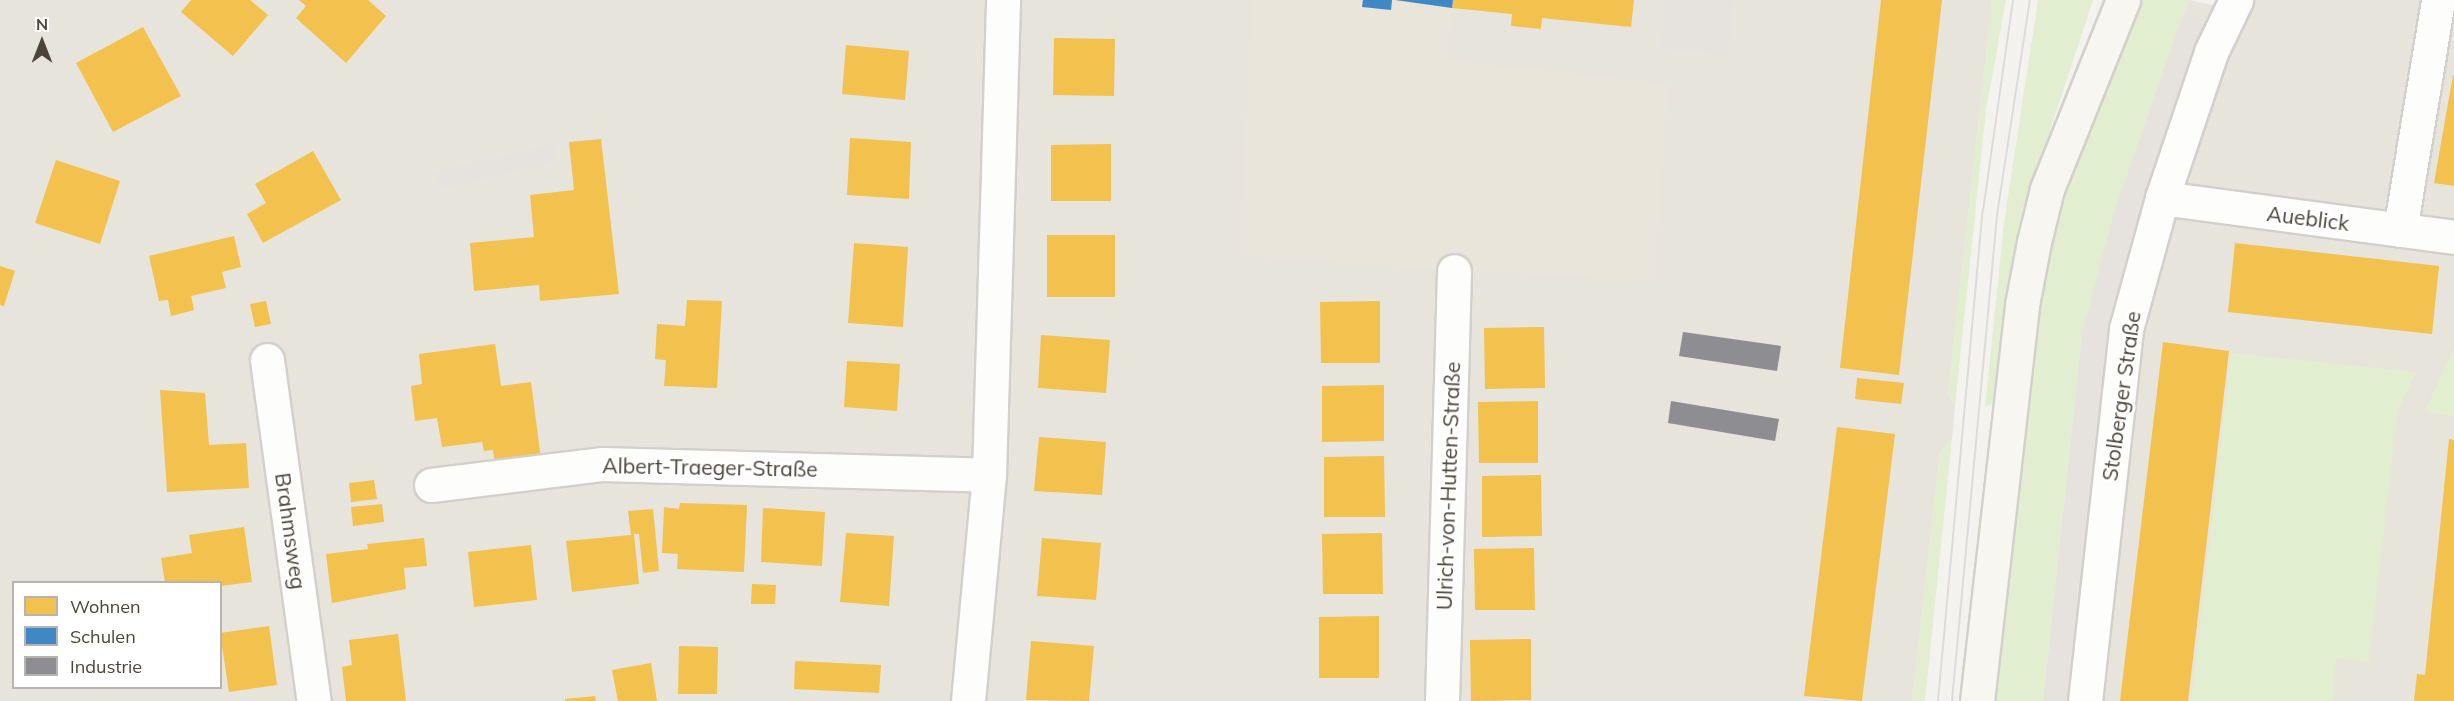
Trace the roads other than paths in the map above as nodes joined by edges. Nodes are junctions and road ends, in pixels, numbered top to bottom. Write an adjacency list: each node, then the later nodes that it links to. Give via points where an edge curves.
1 (1003, 0): 10 (street)
2 (2123, 0): 15 (main road, via 2047,189 2034,242 2022,305)
3 (2236, 0): 5 (street, Stolberger Straße, via 2211,52)
4 (2438, 0): 6 (street)
5 (2162, 198): 6 (street, Aueblick); 16 (street, Stolberger Straße, via 2126,329)
6 (2400, 230): 7 (street, Aueblick)
7 (2454, 237)
8 (1454, 271): 14 (street, Ulrich-von-Hutten-Straße)
9 (267, 360): 12 (street, Brahmsweg)
10 (989, 475): 11 (street, Albert-Traeger-Straße, via 603,464); 13 (street)
11 (431, 484)
12 (314, 701)
13 (968, 701)
14 (1442, 701)
15 (1977, 701)
16 (2085, 701)

